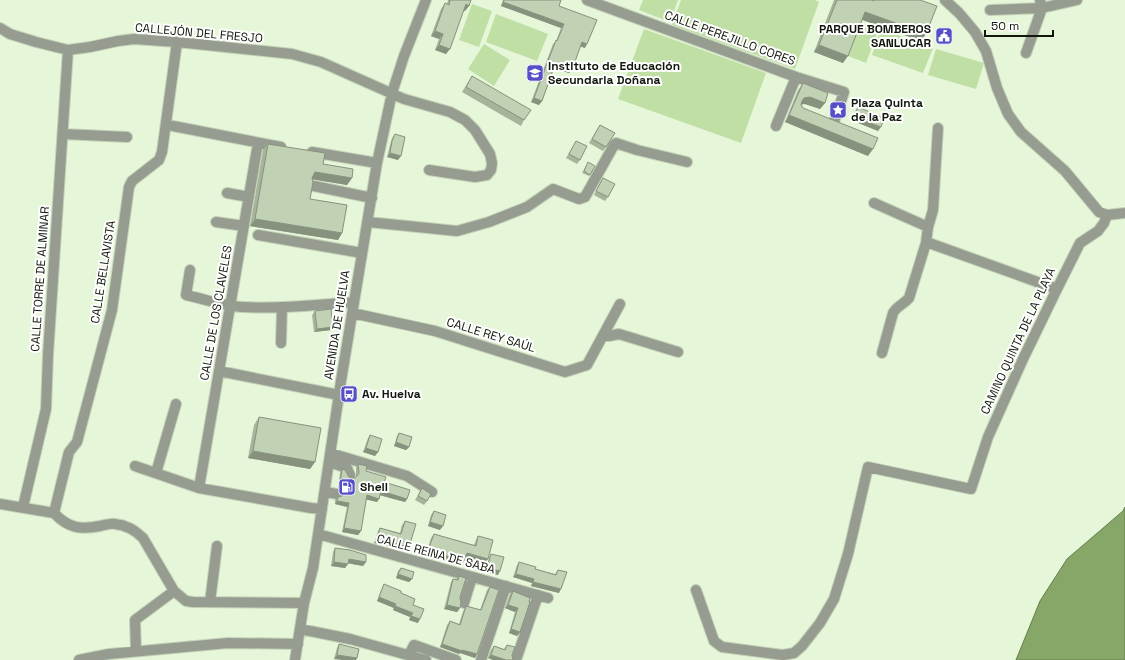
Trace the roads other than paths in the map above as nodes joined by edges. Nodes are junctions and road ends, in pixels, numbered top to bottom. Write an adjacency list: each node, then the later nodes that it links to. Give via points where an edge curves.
1 (587, 0): 11 (street, CALLE PEREJILLO CORES)
2 (945, 0): 31 (street, via 975,32 986,51 1008,114 1021,132 1065,171 1099,212)
3 (1077, 0): 5 (street)
4 (423, 1): 12 (street, AVENIDA DE HUELVA)
5 (1041, 4): 6 (street); 10 (street)
6 (990, 10)
7 (0, 28): 9 (street, CALLEJÓN DEL FRESJO, via 10,34)
8 (177, 42): 9 (street, CALLEJÓN DEL FRESJO, via 134,39); 12 (street, CALLEJÓN DEL FRESJO, via 292,54 321,62); 64 (street, CALLE BELLAVISTA, via 162,152 159,160 132,181 129,187 112,310 77,442 69,452)
9 (68, 50): 17 (street, CALLE TORRE DE ALMINAR)
10 (1026, 53)
11 (796, 77): 13 (street, via 844,92); 15 (street)
12 (392, 93): 23 (street, AVENIDA DE HUELVA); 24 (street, CALLEJÓN DEL FRESJO, via 450,112 465,120 475,130 490,154 492,163 491,170 480,177)
13 (834, 122)
14 (173, 126): 19 (street)
15 (776, 126)
16 (938, 128): 35 (street, via 933,210)
17 (63, 134): 18 (street); 62 (street, CALLE TORRE DE ALMINAR, via 46,409)
18 (127, 137)
19 (258, 143): 20 (street); 27 (street, CALLE DE LOS CLAVELES)
20 (288, 148)
21 (303, 150): 23 (street)
22 (687, 162): 33 (street, via 616,143 585,197 579,199 553,189 528,207 457,231)
23 (377, 163): 28 (street, AVENIDA DE HUELVA)
24 (429, 170)
25 (314, 186): 28 (street)
26 (227, 193): 27 (street)
27 (249, 197): 34 (street, CALLE DE LOS CLAVELES)
28 (372, 198): 33 (street, AVENIDA DE HUELVA)
29 (874, 203): 35 (street)
30 (1125, 213): 31 (street)
31 (1107, 215): 40 (street, CAMINO QUINTA DE LA PLAYA, via 1098,231 1080,242)
32 (216, 222): 34 (street)
33 (368, 222): 38 (street, AVENIDA DE HUELVA)
34 (244, 226): 43 (street, CALLE DE LOS CLAVELES)
35 (928, 227): 37 (street)
36 (258, 235): 38 (street)
37 (926, 243): 40 (street); 49 (street, via 909,298 893,313)
38 (362, 253): 41 (street, AVENIDA DE HUELVA)
39 (190, 270): 43 (street, via 186,295)
40 (1057, 289): 69 (street, CAMINO QUINTA DE LA PLAYA, via 988,437 971,489 868,467 848,554 834,599 820,623 794,653 783,656 722,647 714,641)
41 (354, 302): 44 (street); 45 (street, AVENIDA DE HUELVA)
42 (620, 304): 46 (street, CALLE REY SAÚL)
43 (230, 305): 44 (street); 50 (street, CALLE DE LOS CLAVELES)
44 (282, 307): 47 (street)
45 (352, 313): 46 (street, CALLE REY SAÚL, via 435,331 566,372 587,365); 51 (street, AVENIDA DE HUELVA)
46 (603, 336): 48 (street, via 619,334)
47 (282, 343)
48 (678, 352)
49 (882, 354)
50 (219, 371): 51 (street); 57 (street, CALLE DE LOS CLAVELES)
51 (339, 395): 53 (street, AVENIDA DE HUELVA)
52 (176, 404): 55 (street)
53 (330, 458): 56 (street, via 347,468); 58 (street, AVENIDA DE HUELVA); 59 (street, via 340,456 407,476)
54 (135, 466): 55 (street)
55 (156, 473): 57 (street)
56 (350, 475)
57 (199, 488): 63 (street)
58 (325, 492): 60 (street); 63 (street, AVENIDA DE HUELVA)
59 (432, 492)
60 (337, 494)
61 (0, 504): 62 (street)
62 (23, 507): 64 (street)
63 (322, 509): 65 (street, AVENIDA DE HUELVA)
64 (54, 512): 70 (street, via 70,526 90,528 114,524 136,532 143,538)
65 (318, 534): 67 (street, CALLE REINA DE SABA); 72 (street, AVENIDA DE HUELVA)
66 (217, 546): 71 (street)
67 (472, 577): 68 (street, CALLE REINA DE SABA); 73 (street)
68 (506, 586): 83 (street); 84 (street, CALLE REINA DE SABA, via 543,596)
69 (696, 590)
70 (174, 591): 71 (street, via 186,601); 76 (street, via 135,620)
71 (210, 602): 72 (street)
72 (304, 603): 74 (street, AVENIDA DE HUELVA)
73 (464, 603)
74 (300, 629): 75 (street, AVENIDA DE HUELVA); 77 (street)
75 (298, 644): 76 (street, via 228,642); 80 (street, AVENIDA DE HUELVA)
76 (136, 651): 78 (street)
77 (409, 655): 81 (street); 82 (street, via 414,645)
78 (110, 657): 79 (street)
79 (79, 660)
80 (296, 660)
81 (426, 660)
82 (456, 660)
83 (481, 660)
84 (516, 660)

